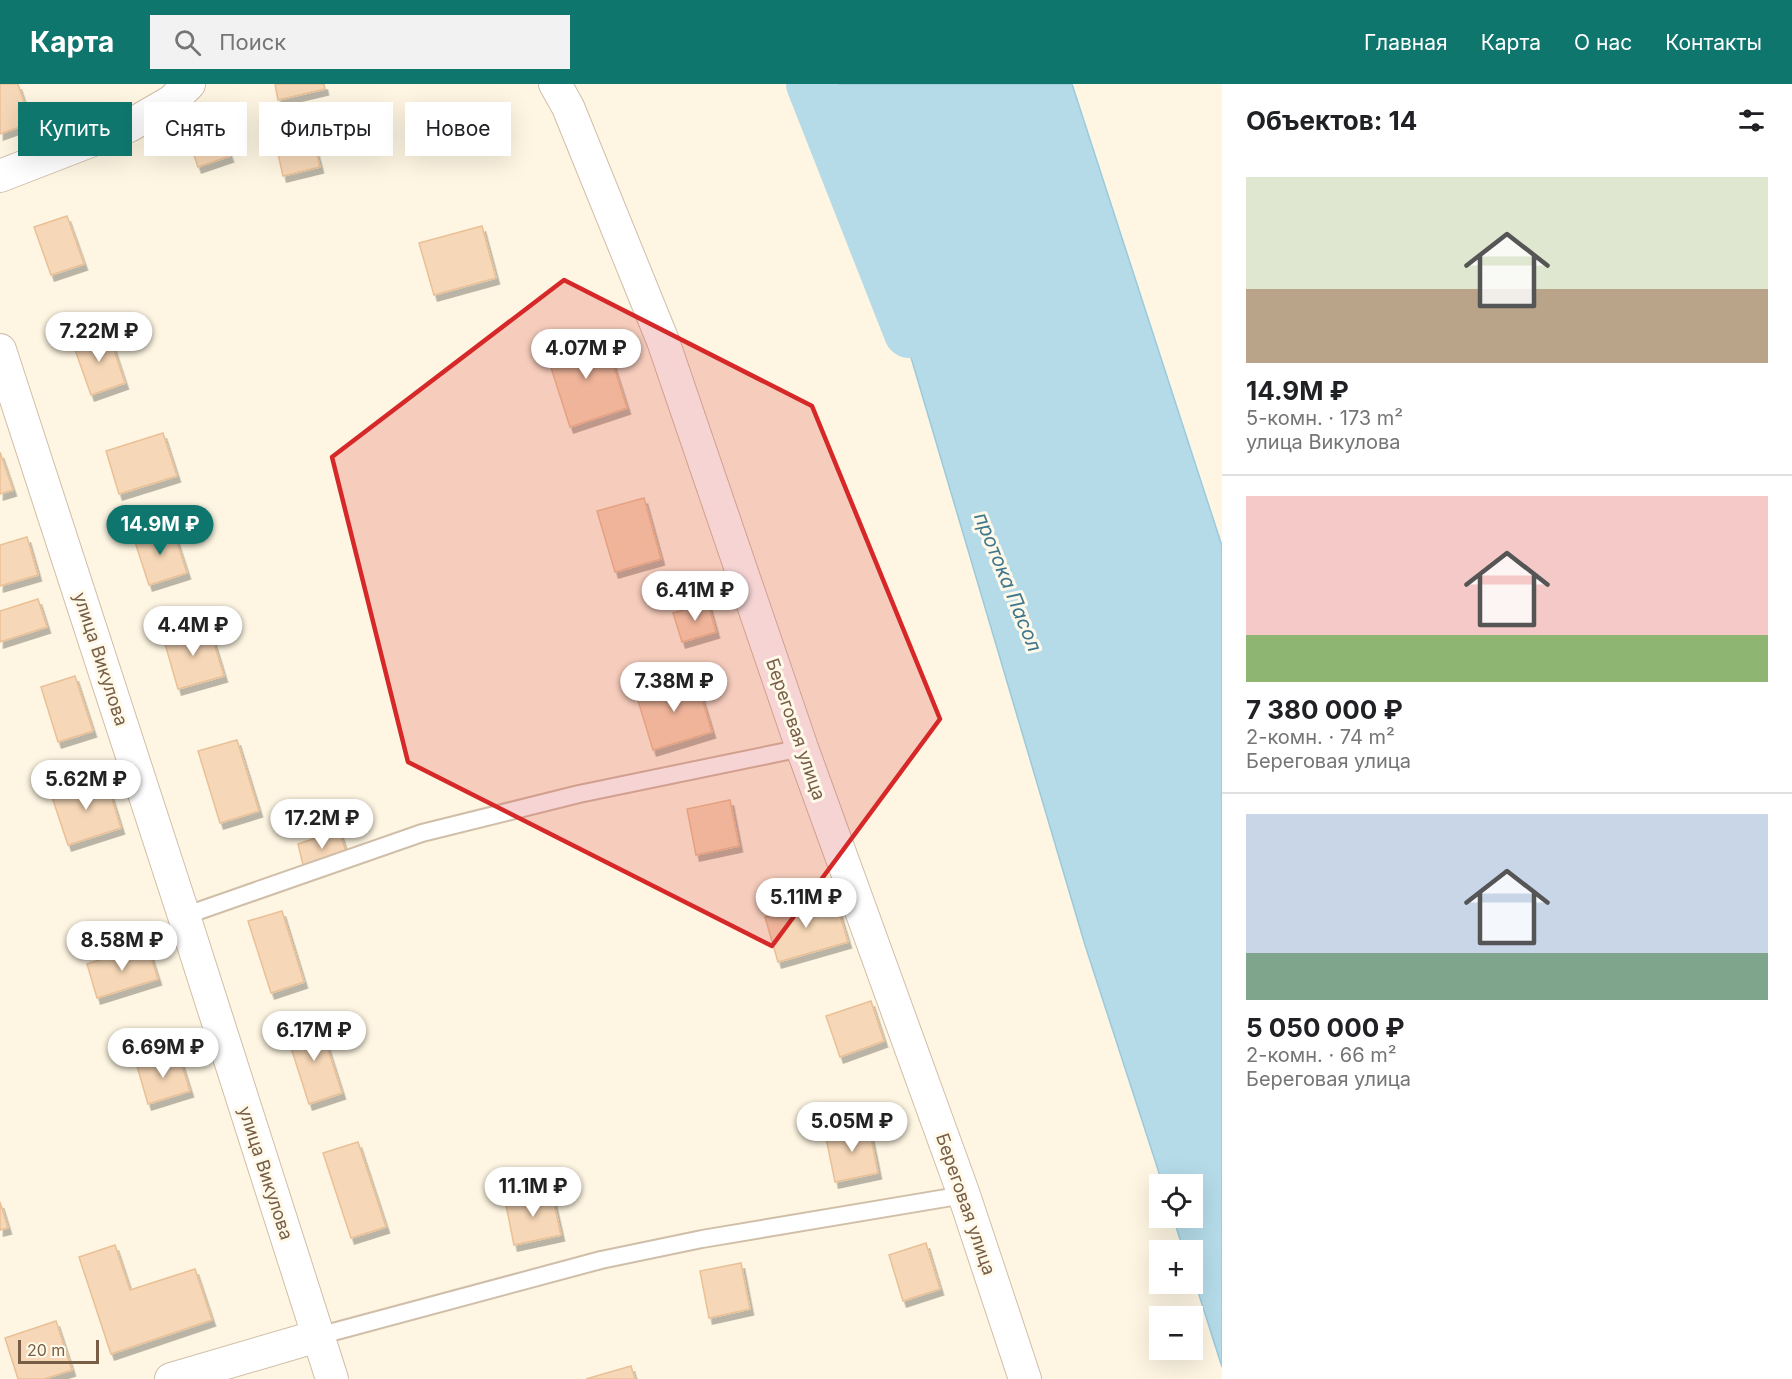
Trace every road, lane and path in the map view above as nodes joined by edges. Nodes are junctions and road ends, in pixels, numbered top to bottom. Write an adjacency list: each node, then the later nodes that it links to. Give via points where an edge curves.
1 (189, 84): 3 (street, via 172,101 129,126)
2 (555, 84): 5 (street, Береговая улица, via 568,106 663,341)
3 (0, 176)
4 (0, 351): 6 (street, улица Викулова)
5 (802, 748): 6 (lane, via 579,794 422,833); 7 (street, Береговая улица)
6 (184, 916): 8 (street, улица Викулова)
7 (964, 1195): 8 (lane, via 601,1260); 11 (street, Береговая улица)
8 (318, 1336): 9 (street); 10 (street, улица Викулова)
9 (171, 1379)
10 (332, 1379)
11 (1024, 1379)

